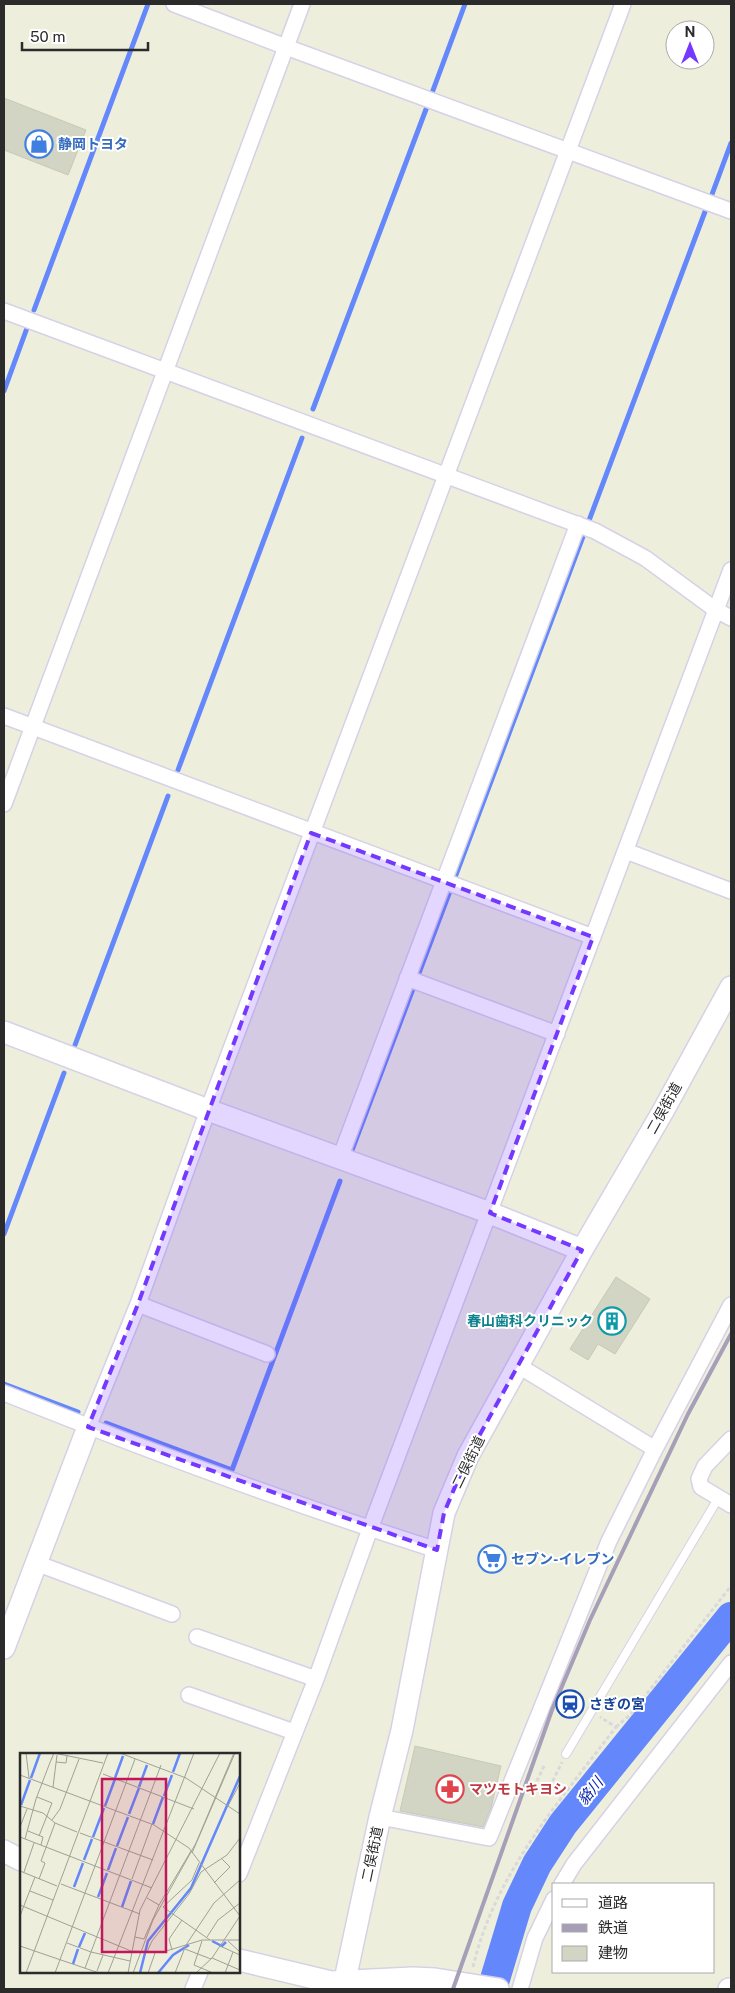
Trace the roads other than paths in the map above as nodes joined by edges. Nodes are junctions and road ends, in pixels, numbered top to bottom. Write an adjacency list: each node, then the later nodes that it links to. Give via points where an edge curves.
1 (174, 4): 4 (street)
2 (302, 4): 4 (street)
3 (623, 4): 5 (street)
4 (286, 47): 5 (street); 8 (street)
5 (569, 150): 6 (street); 9 (street)
6 (731, 211)
7 (4, 310): 8 (street)
8 (164, 371): 9 (street); 15 (street)
9 (447, 474): 10 (street); 17 (street)
10 (579, 525): 12 (street, via 644,558); 19 (street)
11 (731, 570): 12 (street)
12 (716, 610): 13 (street); 18 (street)
13 (731, 618)
14 (4, 716): 15 (street)
15 (33, 727): 16 (street); 17 (street)
16 (4, 804)
17 (311, 833): 19 (street); 26 (street)
18 (626, 851): 20 (street); 21 (street)
19 (443, 882): 21 (street); 22 (street)
20 (731, 891)
21 (593, 937): 25 (street)
22 (408, 978): 25 (street); 27 (street)
23 (731, 987): 29 (street, 二俣街道)
24 (4, 1032): 26 (street)
25 (557, 1034): 28 (street)
26 (208, 1110): 27 (street); 30 (street)
27 (340, 1158): 28 (street)
28 (490, 1213): 29 (street); 39 (street)
29 (582, 1250): 33 (street, 二俣街道)
30 (138, 1304): 32 (street); 35 (street)
31 (731, 1305): 37 (street)
32 (267, 1354)
33 (519, 1366): 37 (street); 40 (street, 二俣街道, via 468,1456 444,1513)
34 (4, 1394): 35 (street)
35 (88, 1427): 39 (street); 41 (street)
36 (731, 1439): 38 (street, via 705,1466 699,1479 701,1488)
37 (655, 1448): 50 (street, via 609,1542 489,1838)
38 (725, 1501): 49 (lane)
39 (370, 1529): 40 (street); 46 (street)
40 (437, 1550): 50 (street, 二俣街道, via 402,1730)
41 (36, 1563): 42 (street); 44 (street)
42 (172, 1614)
43 (197, 1637): 46 (street)
44 (4, 1648)
45 (731, 1663): 54 (street)
46 (316, 1679): 48 (street)
47 (189, 1695): 48 (street)
48 (294, 1732): 53 (street)
49 (566, 1754)
50 (380, 1817): 58 (street, 二俣街道)
51 (4, 1851): 52 (street)
52 (20, 1859)
53 (240, 1871)
54 (563, 1883)
55 (552, 1903): 61 (street, via 535,1938)
56 (240, 1960): 58 (street)
57 (200, 1973): 59 (street)
58 (344, 1985): 60 (street, via 413,1978)
59 (193, 1989)
60 (498, 1989)
61 (520, 1989)

